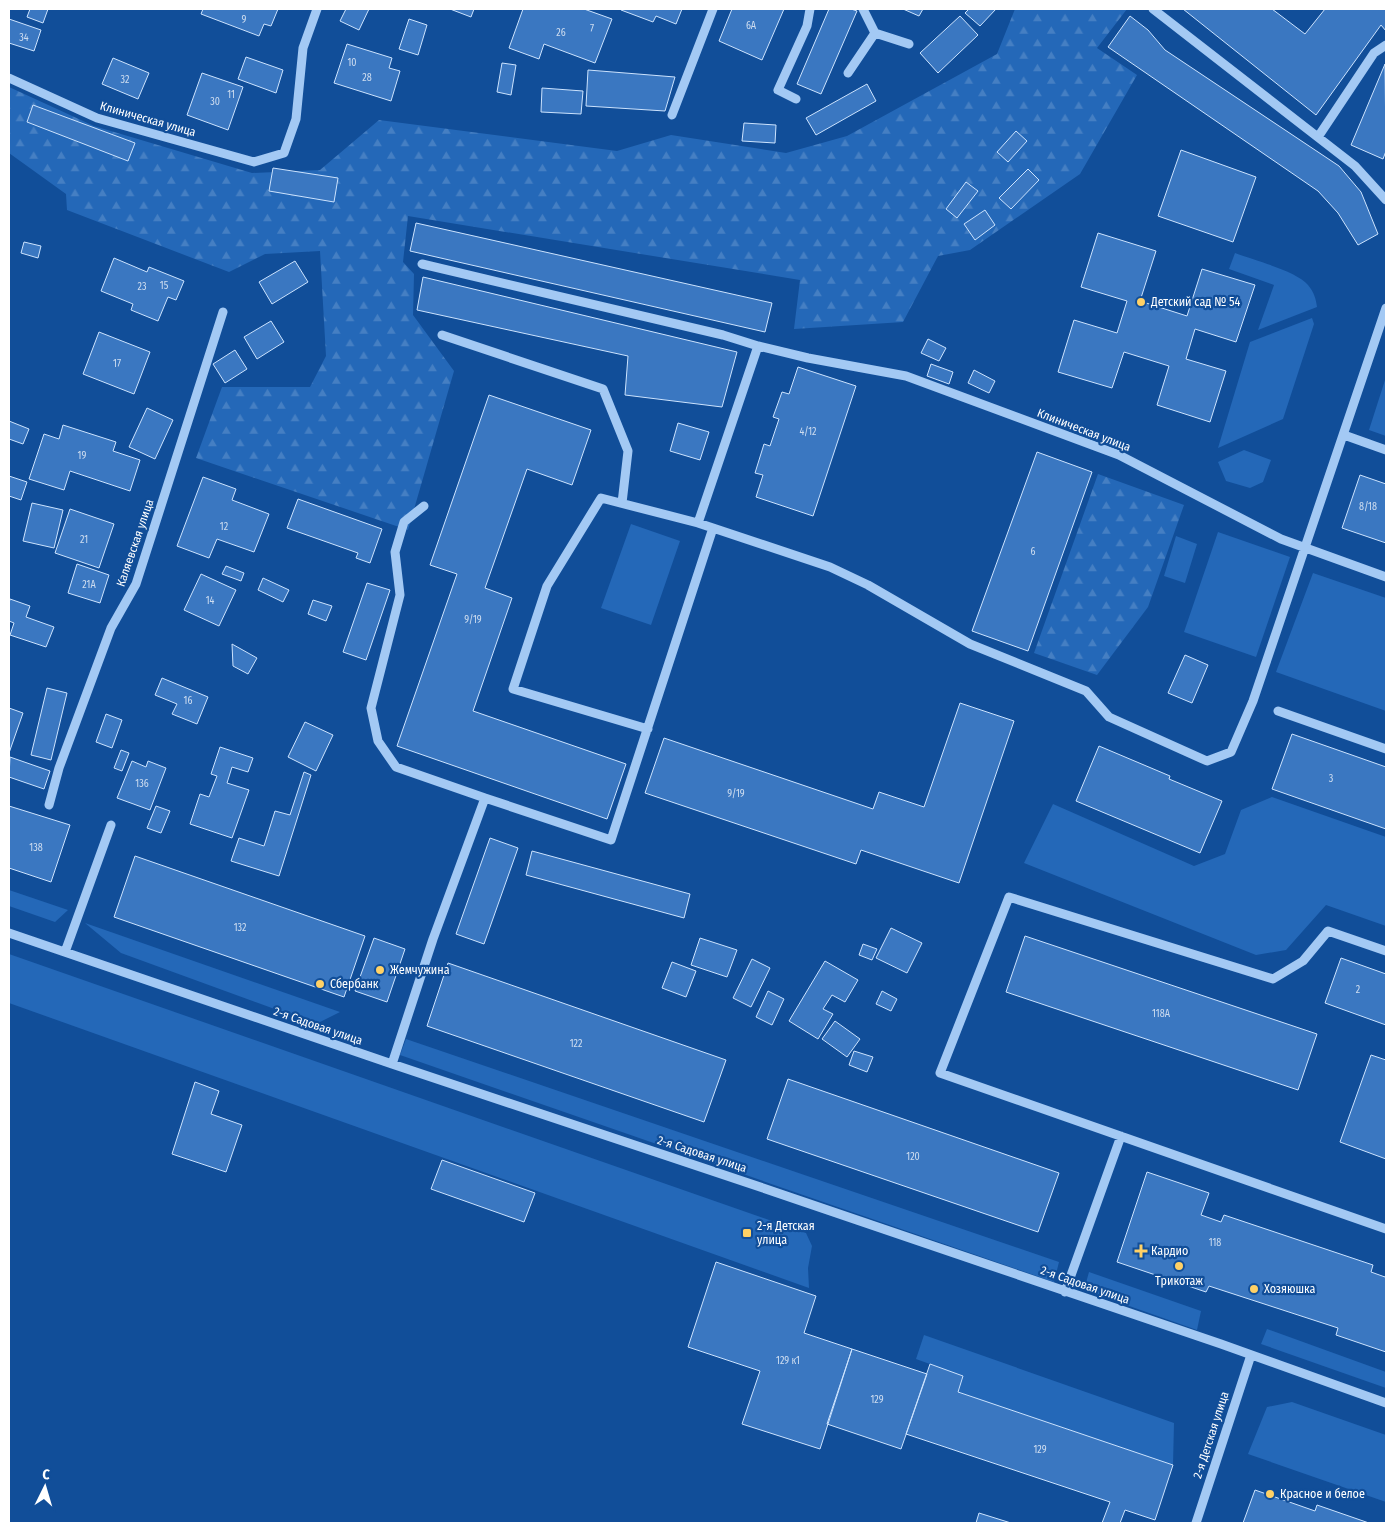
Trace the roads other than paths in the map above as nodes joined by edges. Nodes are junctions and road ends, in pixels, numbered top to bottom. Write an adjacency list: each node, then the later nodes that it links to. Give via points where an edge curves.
1 (317, 9): 10 (street, Клиническая улица, via 303,48 296,119 284,153 254,162 97,118)
2 (713, 9): 12 (street)
3 (810, 9): 11 (street, via 807,26 778,90)
4 (864, 9): 6 (street)
5 (1153, 9): 13 (street)
6 (875, 33): 7 (street); 9 (street)
7 (909, 44)
8 (1386, 45): 13 (street, via 1374,53)
9 (848, 74)
10 (9, 78)
11 (796, 99)
12 (672, 115)
13 (1318, 137): 14 (street, via 1355,166)
14 (1386, 200): 15 (street)
15 (1386, 205)
16 (422, 264): 20 (street, Клиническая улица, via 713,332)
17 (1386, 308): 21 (street)
18 (223, 312): 33 (street, Каляевская улица, via 136,584 111,628 59,768)
19 (442, 335): 23 (street, via 603,389 628,451)
20 (758, 346): 25 (street); 27 (street, Клиническая улица, via 906,376 1119,455 1282,540)
21 (1344, 434): 22 (street); 27 (street)
22 (1386, 450)
23 (622, 503): 25 (street); 30 (street, via 601,498 547,586 513,689)
24 (424, 506): 32 (street, via 404,522 395,552 400,595 371,708 378,741 396,767)
25 (698, 523): 26 (street)
26 (713, 528): 27 (street, via 830,567 868,585 970,644 1086,691 1109,717 1207,761 1231,752 1253,701); 30 (street)
27 (1305, 548): 28 (street, Клиническая улица)
28 (1386, 578)
29 (1278, 711): 31 (street)
30 (648, 729): 32 (street, via 611,840)
31 (1386, 749)
32 (485, 798): 38 (street, via 433,939)
33 (49, 805)
34 (111, 826): 37 (street)
35 (9, 933): 37 (street, 2-я Садовая улица)
36 (1386, 951): 39 (street, via 1328,930 1303,961 1273,979 1009,897 940,1073)
37 (65, 952): 38 (street, 2-я Садовая улица)
38 (392, 1064): 41 (street, 2-я Садовая улица)
39 (1121, 1136): 40 (street); 41 (street)
40 (1386, 1228)
41 (1066, 1292): 42 (street, 2-я Садовая улица)
42 (1251, 1355): 43 (street, 2-я Садовая улица); 44 (street, 2-я Детская улица)
43 (1386, 1403)
44 (1196, 1523)

